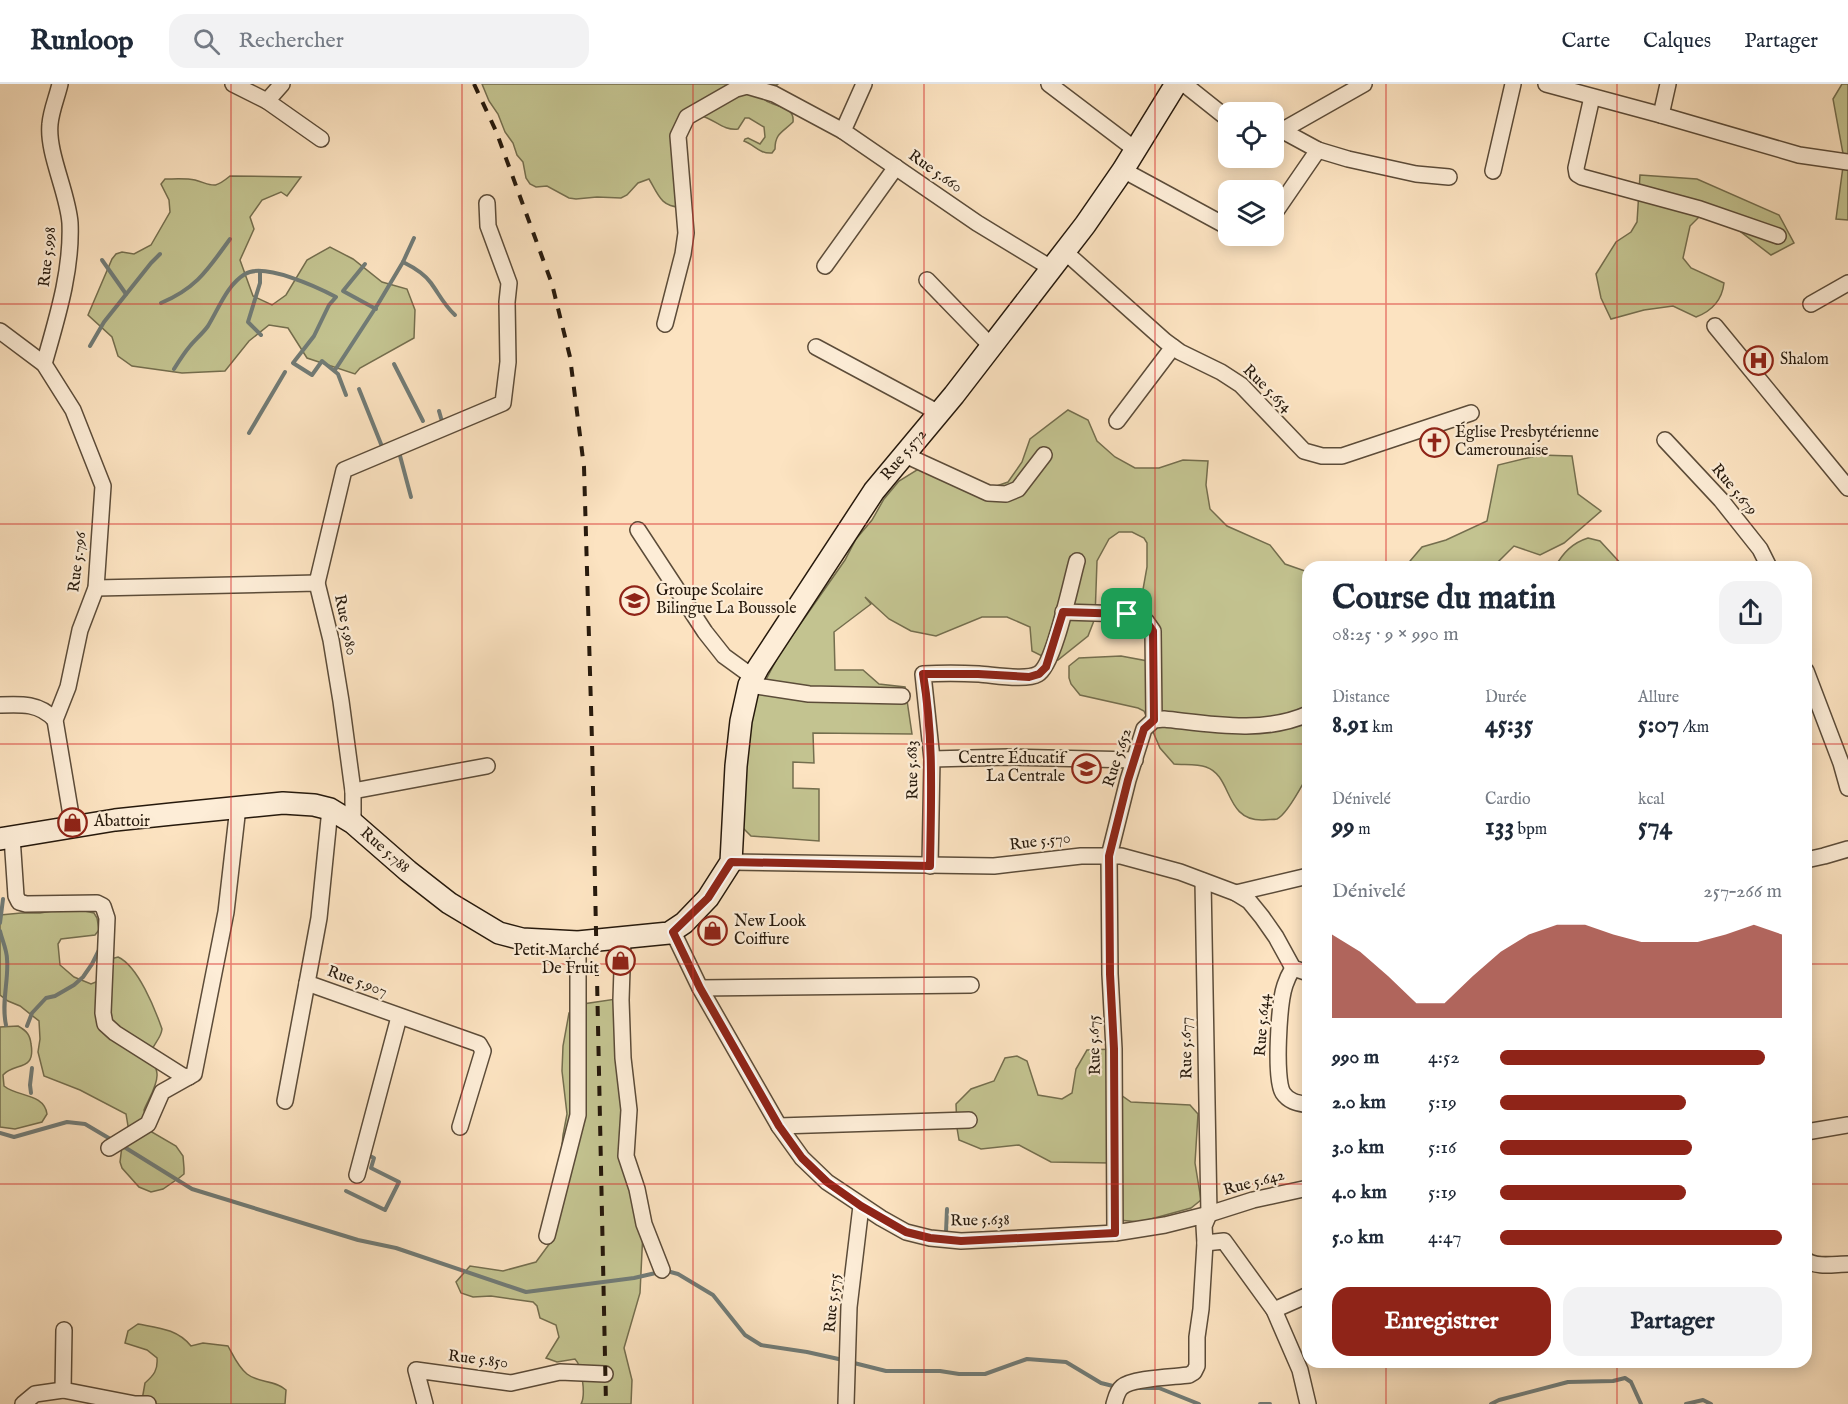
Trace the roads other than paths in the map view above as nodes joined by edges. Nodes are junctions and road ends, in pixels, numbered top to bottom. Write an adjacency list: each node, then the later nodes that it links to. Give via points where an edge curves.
1 (60, 84): 42 (street, Rue 5.998, via 50,124 50,142 70,221 70,245 63,295)
2 (233, 84): 13 (street)
3 (282, 84): 13 (street)
4 (864, 84): 17 (street)
5 (1049, 84): 20 (street)
6 (1176, 84): 20 (street, Rue 5.572)
7 (1184, 84): 14 (street)
8 (1364, 84): 16 (street)
9 (1513, 84): 25 (street)
10 (1546, 84): 12 (street)
11 (1668, 84): 15 (street)
12 (1592, 97): 15 (street); 30 (street, via 1576,168 1581,177 1700,208)
13 (267, 101): 19 (street)
14 (1218, 111)
15 (1661, 115): 22 (street, via 1799,155)
16 (1284, 130)
17 (843, 131): 23 (street, Rue 5.660); 36 (street, Rue 5.660, via 774,93 747,86 687,117 678,136 686,233)
18 (1284, 136): 21 (street)
19 (321, 139)
20 (1136, 150): 24 (street, Rue 5.572)
21 (1318, 150): 26 (street, via 1416,174); 27 (street)
22 (1848, 162)
23 (896, 167): 31 (street, Rue 5.660, via 976,223); 32 (street)
24 (1123, 170): 29 (street); 31 (street, Rue 5.572)
25 (1493, 171)
26 (1449, 177)
27 (1284, 199)
28 (487, 203): 53 (street, via 489,226 509,283 503,404 344,470)
29 (1218, 222)
30 (1778, 236)
31 (1058, 259): 39 (street, Rue 5.572); 41 (street, Rue 5.654)
32 (825, 266)
33 (927, 280): 39 (street)
34 (1848, 283): 35 (street)
35 (1811, 304)
36 (665, 324)
37 (1715, 326): 49 (street)
38 (0, 331): 42 (street, Rue 5.796)
39 (991, 346): 43 (street, Rue 5.572)
40 (816, 347): 43 (street)
41 (1173, 347): 44 (street, Rue 5.654, via 1241,386 1304,451 1322,456 1342,456); 45 (street)
42 (44, 364): 54 (street, Rue 5.796, via 73,410 103,486)
43 (939, 413): 47 (street, Rue 5.572)
44 (1471, 413)
45 (1117, 421)
46 (1665, 440): 52 (street, Rue 5.679, via 1721,500)
47 (905, 454): 48 (street, via 988,493 1006,494 1018,489); 56 (street, Rue 5.572, via 874,491)
48 (1044, 455)
49 (1848, 488)
50 (638, 530): 56 (street, via 705,632)
51 (1077, 561): 55 (street)
52 (1766, 561)
53 (317, 583): 54 (street, Rue 5.980); 67 (street, Rue 5.980, via 331,640)
54 (96, 588): 61 (street, Rue 5.796)
55 (1063, 612): 62 (street, via 1127,614 1146,621 1153,631); 63 (street, Rue 5.683, via 1046,667 1039,674 923,674)
56 (751, 681): 58 (street, via 809,694); 76 (street, Rue 5.572, via 741,721)
57 (1812, 687): 66 (street)
58 (902, 696)
59 (0, 705): 61 (street, via 40,708)
60 (1302, 716): 62 (street, Rue 5.652, via 1254,726)
61 (55, 720): 71 (street)
62 (1154, 720): 64 (street, Rue 5.652, via 1144,729)
63 (932, 759): 64 (street); 77 (street, Rue 5.683)
64 (1135, 760): 74 (street, Rue 5.652)
65 (487, 766): 67 (street)
66 (1848, 788)
67 (353, 791): 70 (street, Rue 5.980)
68 (238, 807): 69 (street, Rue 5.788, via 283,802); 71 (street, Rue 5.788); 90 (street, via 226,912 194,1074)
69 (330, 809): 70 (street, Rue 5.788); 86 (street, Rue 5.907, via 319,918)
70 (353, 823): 83 (street, Rue 5.788, via 449,903 499,933 522,939)
71 (73, 827): 72 (street, Rue 5.788)
72 (6, 838): 90 (street, via 19,902 103,906 107,918 105,1024)
73 (1848, 849): 75 (street)
74 (1109, 856): 77 (street, Rue 5.570, via 994,866); 79 (street, Rue 5.570, via 1121,856); 103 (street, Rue 5.675)
75 (1812, 859)
76 (730, 864): 77 (street, Rue 5.570); 81 (street, via 708,898)
77 (930, 866)
78 (1302, 877): 80 (street)
79 (1203, 881): 80 (street, Rue 5.570); 102 (street, Rue 5.677)
80 (1236, 892): 84 (street, Rue 5.570, via 1262,917)
81 (673, 932): 82 (street, Rue 5.788); 88 (street, Rue 5.638)
82 (623, 938): 83 (street, Rue 5.788); 108 (street, via 623,1058 629,1110 626,1156 644,1224)
83 (578, 942): 104 (street, via 578,1115)
84 (1293, 968): 85 (street); 92 (street, Rue 5.644, via 1284,986 1277,1053 1284,1094)
85 (1302, 971)
86 (307, 983): 89 (street, Rue 5.907); 91 (street)
87 (971, 985): 88 (street)
88 (700, 988): 96 (street, Rue 5.638)
89 (399, 1017): 95 (street, Rue 5.907, via 482,1047); 99 (street)
90 (189, 1077): 98 (street, via 162,1092 148,1124)
91 (285, 1101)
92 (1302, 1104)
93 (969, 1120): 96 (street)
94 (1848, 1125): 97 (street)
95 (460, 1126)
96 (779, 1126): 101 (street, Rue 5.638, via 802,1158)
97 (1812, 1131)
98 (109, 1148)
99 (357, 1175)
100 (1302, 1189): 102 (street, Rue 5.642)
101 (861, 1206): 103 (street, Rue 5.638, via 906,1232 930,1238 961,1241); 117 (street, Rue 5.575, via 849,1306)
102 (1209, 1214): 103 (street, Rue 5.638); 105 (street, via 1204,1226)
103 (1115, 1233)
104 (547, 1236)
105 (1205, 1242): 110 (street, via 1224,1241); 118 (street, via 1194,1372 1126,1384 1120,1388)
106 (1812, 1262): 107 (street)
107 (1848, 1264)
108 (662, 1270)
109 (1302, 1298): 110 (street)
110 (1274, 1310): 119 (street, via 1300,1370)
111 (64, 1330): 113 (street)
112 (605, 1374): 116 (street, Rue 5.850, via 560,1372 511,1383 416,1370)
113 (63, 1390): 114 (street, via 35,1394); 115 (street)
114 (22, 1404)
115 (148, 1404)
116 (424, 1404)
117 (846, 1404)
118 (1114, 1404)
119 (1308, 1404)

